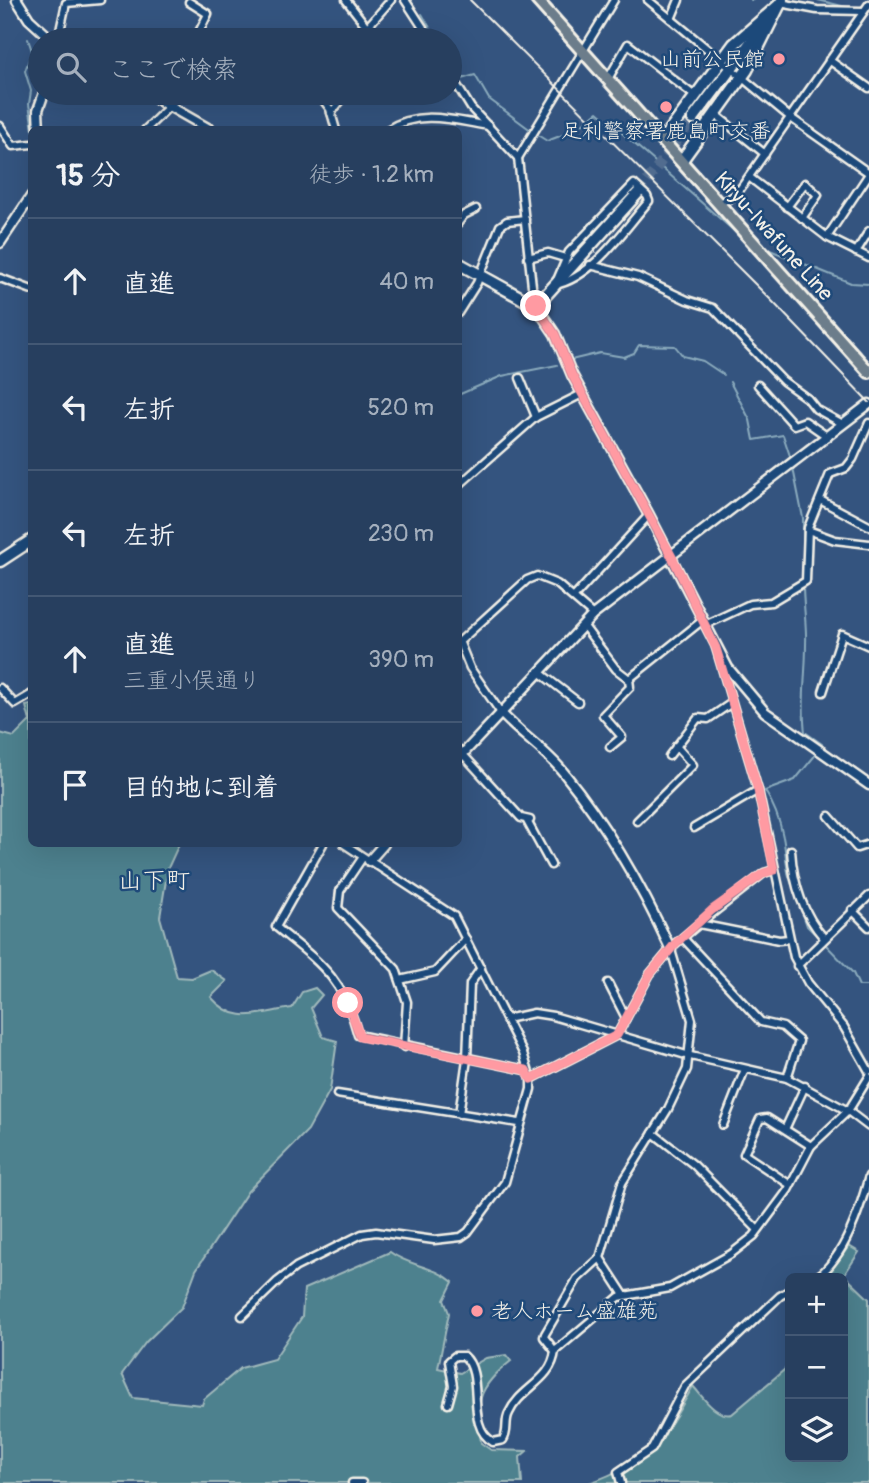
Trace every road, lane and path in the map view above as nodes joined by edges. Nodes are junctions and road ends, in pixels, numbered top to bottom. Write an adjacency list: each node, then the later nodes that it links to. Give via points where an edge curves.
1 (17, 0): 15 (street)
2 (100, 0): 16 (street, via 66,3)
3 (346, 0): 14 (street)
4 (391, 0): 14 (street)
5 (405, 0): 18 (street)
6 (537, 0): 19 (main road, Kiryu-Iwafune Line)
7 (614, 0): 19 (street)
8 (648, 0): 13 (street)
9 (679, 0): 13 (street)
10 (189, 2): 17 (street, via 208,14)
11 (781, 2): 12 (street, via 817,10); 21 (main road, via 760,18); 22 (main road); 23 (main road)
12 (867, 8): 20 (street)
13 (671, 19): 21 (street)
14 (367, 27)
15 (39, 28)
16 (61, 28)
17 (201, 28)
18 (423, 28)
19 (584, 52): 24 (main road, Kiryu-Iwafune Line); 46 (street)
20 (829, 60): 25 (street); 34 (street)
21 (722, 61): 22 (street); 27 (main road)
22 (732, 68): 23 (street); 35 (main road)
23 (742, 77): 33 (main road); 34 (street)
24 (608, 79): 27 (street, via 628,44); 43 (main road, Kiryu-Iwafune Line)
25 (869, 88)
26 (462, 93): 42 (street)
27 (696, 97): 43 (main road)
28 (40, 105): 37 (street)
29 (326, 105): 32 (street)
30 (337, 105): 32 (street)
31 (169, 106): 38 (street); 39 (street)
32 (331, 113): 40 (street)
33 (715, 114): 45 (street); 47 (main road)
34 (791, 118): 45 (street); 48 (street)
35 (693, 120)
36 (0, 126): 44 (street, via 15,147)
37 (38, 126)
38 (149, 126)
39 (204, 126)
40 (335, 126)
41 (394, 126): 42 (street, via 430,117)
42 (491, 126): 46 (street)
43 (663, 140): 47 (main road, Kiryu-Iwafune Line)
44 (28, 145)
45 (765, 155): 49 (street)
46 (518, 158): 57 (street)
47 (682, 160): 52 (main road, Kiryu-Iwafune Line)
48 (869, 173): 59 (street)
49 (749, 177): 52 (street, via 736,195); 53 (street)
50 (638, 193): 69 (main road)
51 (28, 201): 60 (street)
52 (720, 203): 74 (main road, Kiryu-Iwafune Line)
53 (787, 206): 56 (street); 56 (street, via 805,183 818,195)
54 (476, 209): 55 (street)
55 (462, 218)
56 (802, 218): 59 (street)
57 (525, 219): 62 (street); 67 (street, via 500,226)
58 (869, 232): 61 (street)
59 (827, 237): 61 (street)
60 (1, 240)
61 (856, 252): 64 (street)
62 (528, 258): 63 (street, via 548,253); 70 (street)
63 (565, 258): 66 (street, via 634,184 649,201); 69 (street)
64 (869, 258)
65 (462, 265): 67 (main road)
66 (590, 265): 69 (street, via 575,278); 81 (street, via 650,281 713,308 783,381 816,409)
67 (480, 275): 72 (street); 73 (main road)
68 (0, 278): 71 (street)
69 (555, 285): 73 (main road)
70 (532, 286)
71 (28, 288)
72 (462, 306)
73 (536, 306): 77 (street, via 555,334)
74 (869, 372)
75 (520, 378): 79 (street)
76 (758, 385): 82 (street, via 794,425 805,421)
77 (582, 394): 79 (street); 86 (street)
78 (868, 408): 81 (street)
79 (536, 417): 84 (street)
80 (869, 422): 83 (street)
81 (844, 424): 82 (street)
82 (828, 437): 91 (street)
83 (866, 441): 85 (street, via 846,468 830,474)
84 (462, 482)
85 (820, 500): 87 (street); 88 (street)
86 (649, 515): 91 (street); 93 (street)
87 (869, 526)
88 (808, 530): 90 (street, via 835,540); 95 (street, via 806,582 771,602 750,604)
89 (28, 543): 92 (main road)
90 (869, 544)
91 (672, 557): 94 (street); 95 (street)
92 (0, 561)
93 (575, 597): 94 (street); 97 (street, via 537,576)
94 (593, 615): 96 (street)
95 (704, 623): 100 (street); 102 (street)
96 (583, 625): 101 (street); 102 (street)
97 (462, 638)
98 (869, 646): 104 (street, via 842,634)
99 (462, 648): 108 (street)
100 (716, 648): 107 (street); 114 (street, via 765,712)
101 (539, 672): 106 (street); 108 (street)
102 (629, 679): 110 (street, via 630,687 603,715 622,737)
103 (0, 688): 105 (street, via 15,704)
104 (823, 692)
105 (28, 696)
106 (578, 702)
107 (730, 704): 109 (street, via 708,719 698,718); 115 (street)
108 (501, 713): 111 (street); 135 (street, via 548,755 583,798 626,862)
109 (676, 746): 112 (street); 117 (street, via 693,765)
110 (610, 747)
111 (462, 752)
112 (669, 755)
113 (462, 756): 125 (street, via 505,802 529,820)
114 (869, 785)
115 (758, 790): 118 (street); 126 (street)
116 (829, 816): 119 (street, via 857,848)
117 (637, 821)
118 (694, 828)
119 (869, 844)
120 (321, 847): 143 (street, via 276,927 330,971 360,1037)
121 (348, 847): 124 (street)
122 (380, 847): 124 (street)
123 (791, 850): 132 (street, via 793,880 809,921)
124 (366, 859): 133 (street, via 447,909); 138 (street, via 337,896 338,908 389,959)
125 (551, 864)
126 (774, 870): 129 (street); 134 (street)
127 (869, 896): 128 (street)
128 (852, 910): 130 (street); 132 (street)
129 (699, 924): 131 (street); 134 (street)
130 (869, 927)
131 (682, 938): 135 (street); 150 (street, via 765,1026 783,1027 799,1041)
132 (824, 938): 136 (street)
133 (466, 939): 137 (street); 138 (street, via 435,972)
134 (789, 939): 136 (street)
135 (671, 950): 140 (street, via 650,974); 144 (street, via 692,1020)
136 (797, 966): 148 (street, via 844,1027)
137 (481, 968): 141 (street); 145 (street, via 470,984)
138 (400, 980): 143 (street, via 408,1013)
139 (608, 983): 140 (street)
140 (626, 1018): 142 (street)
141 (506, 1019): 142 (street, via 534,1013); 147 (street)
142 (617, 1035): 144 (street); 151 (street)
143 (404, 1047): 145 (street)
144 (690, 1055): 146 (street); 160 (street, via 681,1086)
145 (467, 1059): 147 (street); 155 (street)
146 (745, 1069): 150 (street); 157 (street)
147 (526, 1070): 151 (street)
148 (869, 1071)
149 (869, 1077): 154 (street)
150 (787, 1078): 152 (street)
151 (531, 1079): 156 (street)
152 (805, 1086): 154 (street); 158 (street)
153 (337, 1094): 155 (street)
154 (848, 1111): 159 (street); 161 (street)
155 (459, 1114): 156 (street)
156 (519, 1124): 169 (street, via 505,1182 465,1235 434,1240 362,1234 296,1267)
157 (723, 1125)
158 (786, 1127): 161 (street); 163 (street, via 762,1118 744,1154)
159 (869, 1127)
160 (653, 1133): 164 (street, via 694,1165); 165 (street, via 622,1183)
161 (811, 1146): 163 (street)
162 (869, 1176): 166 (street, via 836,1255)
163 (789, 1184): 164 (street)
164 (757, 1228): 168 (street, via 731,1254 683,1282 658,1292)
165 (600, 1258): 168 (street); 170 (street, via 577,1279 545,1334)
166 (820, 1273)
167 (785, 1293): 174 (street, via 685,1386 658,1441 643,1458 618,1472)
168 (624, 1295): 170 (street)
169 (242, 1316)
170 (555, 1351): 171 (street, via 547,1371 508,1415 503,1440 493,1442 483,1432 472,1368 464,1356 449,1361 453,1386)
171 (448, 1404)
172 (352, 1483): 173 (street)
173 (362, 1483)
174 (621, 1483)

